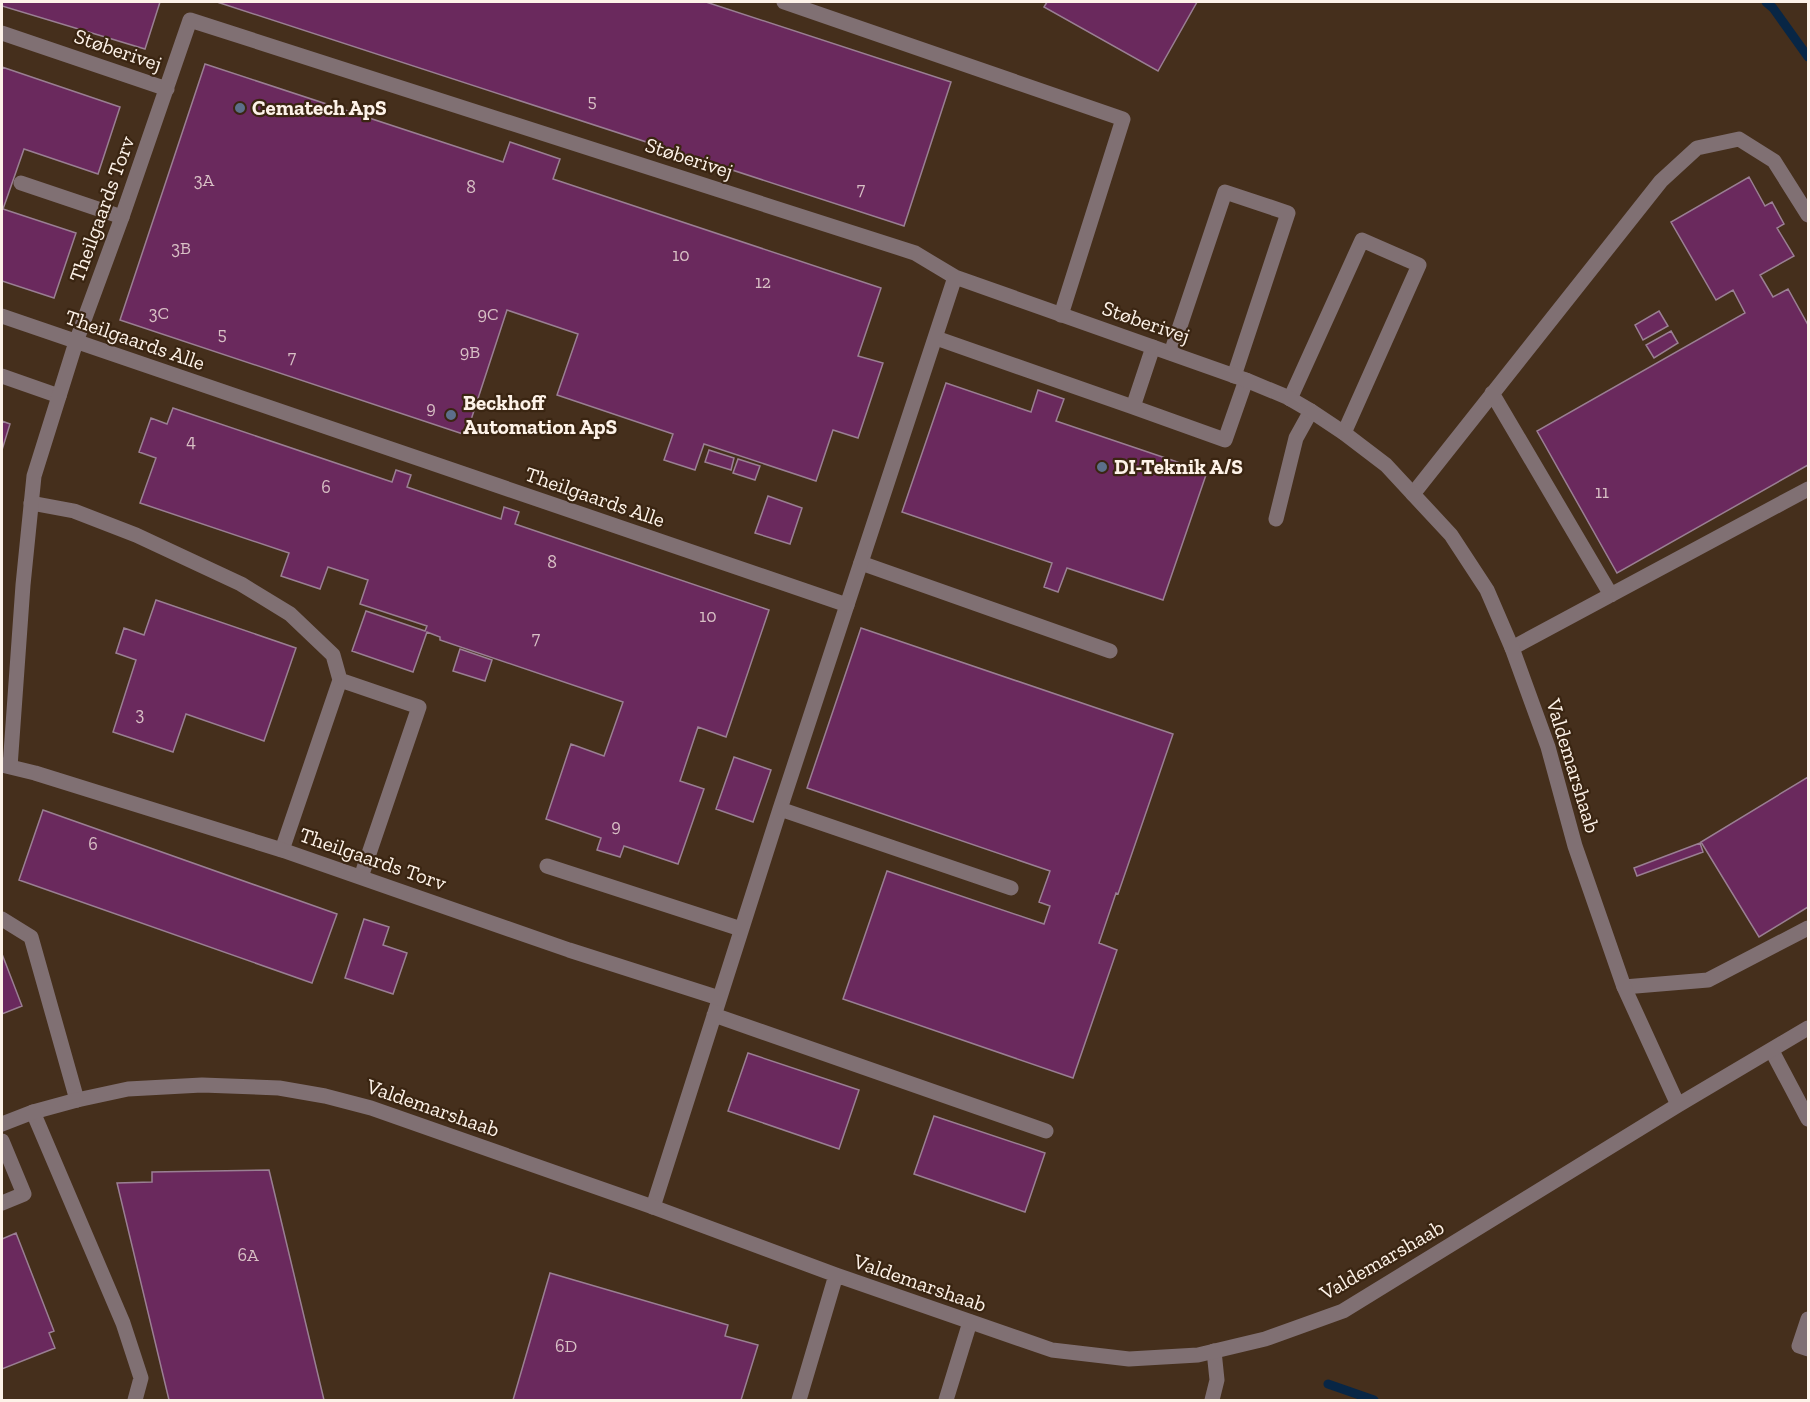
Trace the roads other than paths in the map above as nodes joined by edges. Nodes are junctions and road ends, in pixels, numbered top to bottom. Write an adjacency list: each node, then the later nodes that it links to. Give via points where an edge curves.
1 (784, 2): 8 (street, via 1123,119)
2 (2, 33): 3 (street, Støberivej)
3 (167, 89): 6 (street, Theilgaards Torv); 7 (street, Støberivej, via 190,20 915,253)
4 (21, 183): 6 (street)
5 (1809, 216): 16 (street, via 1774,161 1739,139 1697,148 1661,181)
6 (122, 218): 11 (street, Theilgaards Torv)
7 (955, 277): 8 (street, Støberivej); 10 (street)
8 (1061, 315): 12 (street, Støberivej)
9 (2, 316): 11 (street, Theilgaards Alle)
10 (936, 338): 19 (street); 27 (street)
11 (76, 342): 17 (street, Theilgaards Torv); 29 (street, Theilgaards Alle)
12 (1153, 347): 13 (street, Støberivej); 19 (street)
13 (1171, 353): 15 (street, Støberivej); 15 (street, via 1225,192 1288,213)
14 (2, 376): 17 (street)
15 (1240, 378): 18 (street, Støberivej); 19 (street, via 1225,440)
16 (1492, 393): 24 (street); 28 (street)
17 (59, 396): 25 (street, Theilgaards Torv, via 34,476)
18 (1290, 399): 20 (street, Støberivej); 21 (street, via 1362,240 1419,265)
19 (1133, 407)
20 (1311, 411): 21 (street, Støberivej); 26 (street, via 1296,438)
21 (1344, 433): 22 (street, Støberivej)
22 (1386, 465): 24 (street, Valdemarshaab)
23 (1809, 489): 28 (street)
24 (1413, 494): 30 (street, Valdemarshaab, via 1451,535 1487,590)
25 (31, 503): 32 (street, via 74,510 241,584 290,614 333,656); 33 (street, Theilgaards Torv)
26 (1276, 519)
27 (861, 563): 29 (street); 31 (street)
28 (1611, 595): 30 (street)
29 (847, 605): 34 (street)
30 (1512, 648): 42 (street, Valdemarshaab, via 1548,747 1575,846)
31 (1110, 651)
32 (340, 680): 35 (street); 37 (street, via 419,707)
33 (6, 766): 35 (street, Theilgaards Torv)
34 (780, 809): 38 (street); 41 (street)
35 (282, 850): 37 (street, Theilgaards Torv)
36 (547, 866): 41 (street)
37 (361, 877): 43 (street, Theilgaards Torv)
38 (1011, 888)
39 (2, 919): 47 (street, via 31,937)
40 (1809, 928): 42 (street, via 1708,980)
41 (741, 929): 43 (street)
42 (1624, 987): 48 (street, Valdemarshaab)
43 (719, 998): 44 (street)
44 (714, 1015): 52 (street); 55 (street)
45 (1809, 1028): 46 (street, Valdemarshaab)
46 (1772, 1051): 48 (street, Valdemarshaab); 50 (street)
47 (77, 1100): 49 (street, Valdemarshaab); 55 (street, Valdemarshaab, via 128,1089 202,1085 279,1088 324,1095)
48 (1678, 1105): 60 (street, Valdemarshaab, via 1343,1311 1265,1339)
49 (33, 1112): 51 (street, Valdemarshaab); 61 (street, via 123,1323 141,1378)
50 (1809, 1119)
51 (2, 1125)
52 (1046, 1131)
53 (2, 1141): 54 (street, via 24,1194)
54 (2, 1203)
55 (653, 1207): 56 (street, Valdemarshaab)
56 (836, 1275): 58 (street, Valdemarshaab); 62 (street, Valdemarshaab)
57 (1809, 1319): 59 (street, via 1799,1346)
58 (970, 1322): 60 (street, Valdemarshaab, via 1063,1352 1129,1359); 63 (street)
59 (1809, 1349)
60 (1214, 1351): 64 (street, via 1217,1380)
61 (135, 1401)
62 (799, 1401)
63 (946, 1401)
64 (1212, 1401)

